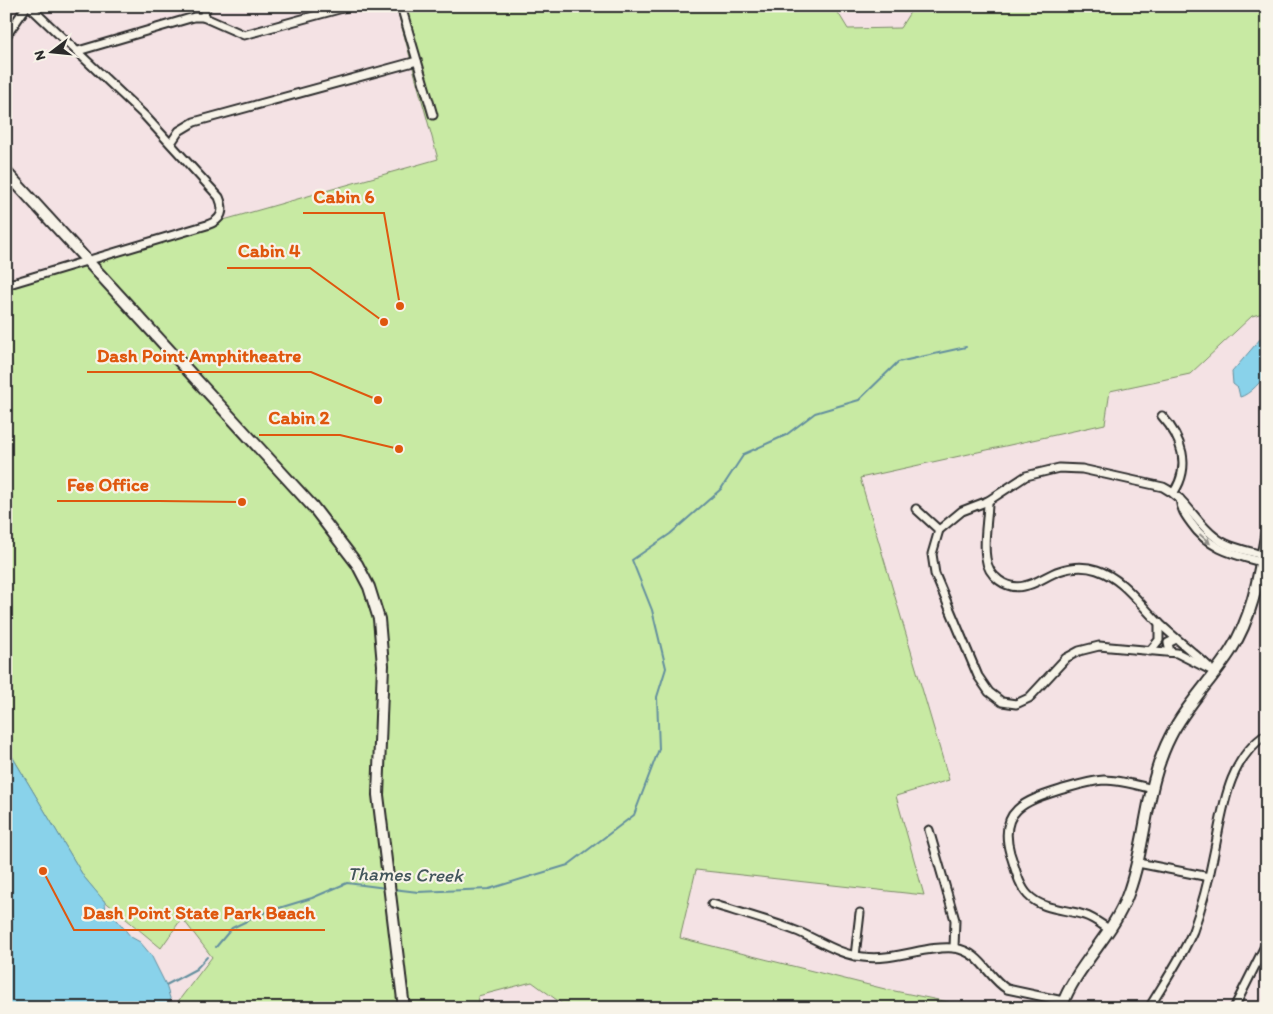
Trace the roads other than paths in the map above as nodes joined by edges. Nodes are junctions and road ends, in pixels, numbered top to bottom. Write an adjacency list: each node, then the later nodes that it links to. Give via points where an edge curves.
1 (28, 6): 6 (street); 7 (street)
2 (207, 6): 5 (street)
3 (350, 6): 5 (street, via 244,35)
4 (401, 6): 8 (street)
5 (203, 17): 7 (street, via 182,20)
6 (6, 36)
7 (78, 51): 10 (street)
8 (417, 61): 9 (street); 10 (street, via 194,122 179,131)
9 (433, 115)
10 (171, 143): 12 (street, via 219,197 222,213 207,225)
11 (6, 172): 12 (main road)
12 (86, 260): 13 (street); 38 (main road, via 314,508 339,539 369,587 382,638 378,787)
13 (6, 285)
14 (1162, 416): 15 (street, via 1176,436 1184,456 1181,478)
15 (1174, 492): 16 (street, via 1150,482 1106,472 1059,468 1026,476); 20 (street, via 1215,538)
16 (988, 501): 18 (street, via 962,511); 21 (street, via 986,558 992,574 1000,581 1012,586 1025,586 1060,570 1095,569 1122,584)
17 (916, 509): 18 (street)
18 (939, 530): 23 (street, via 932,554 934,574 978,676 998,700 1016,704 1029,698 1059,663 1079,650 1109,645)
19 (1267, 531): 20 (main road)
20 (1262, 558): 25 (main road, via 1249,614 1231,650)
21 (1159, 623): 22 (street); 23 (street, via 1159,640)
22 (1176, 639): 24 (street, via 1168,644); 25 (street)
23 (1150, 651): 24 (street)
24 (1170, 652): 25 (street)
25 (1215, 672): 27 (main road, via 1171,735)
26 (1267, 734): 30 (street, via 1246,753 1231,779)
27 (1153, 788): 29 (main road); 33 (street, via 1105,780 1078,785 1026,801 1015,811 1010,822 1007,843 1019,880 1029,896 1040,904 1085,915)
28 (929, 830): 35 (street, via 955,920)
29 (1138, 862): 30 (street); 33 (main road, via 1128,895)
30 (1209, 877): 39 (street, via 1192,931)
31 (712, 904): 36 (street, via 798,932)
32 (860, 913): 36 (street)
33 (1110, 930): 37 (main road, via 1080,970)
34 (1267, 942): 40 (street)
35 (954, 948): 36 (street, via 890,958); 37 (street, via 979,960 1001,986)
36 (855, 956)
37 (1062, 1004)
38 (404, 1008)
39 (1150, 1008)
40 (1234, 1008)

